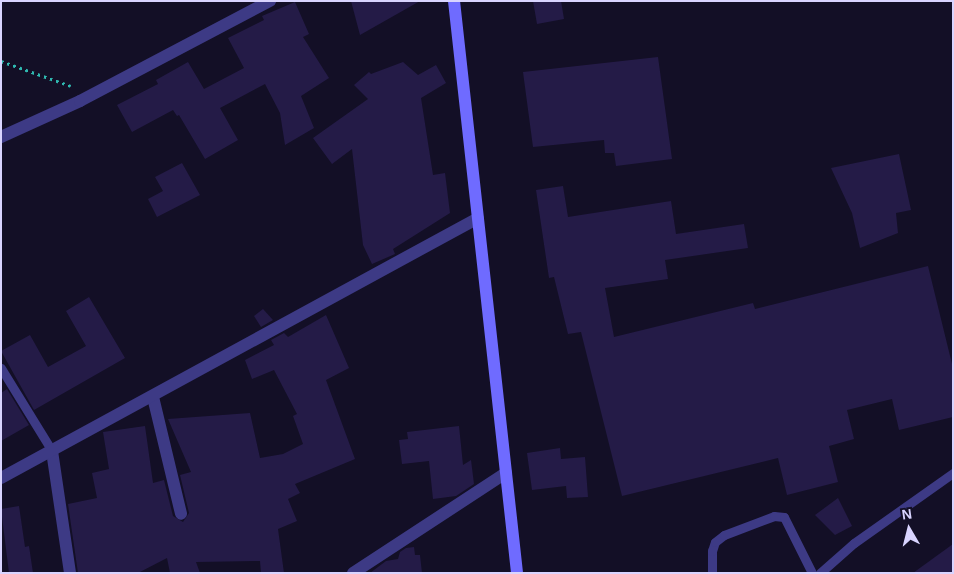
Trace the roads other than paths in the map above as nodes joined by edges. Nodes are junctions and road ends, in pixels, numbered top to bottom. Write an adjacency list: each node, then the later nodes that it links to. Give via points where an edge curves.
1 (454, 1): 4 (street)
2 (267, 2): 3 (street, via 93,94)
3 (1, 137)
4 (478, 218): 6 (street); 8 (street)
5 (1, 368): 7 (lane)
6 (153, 397): 7 (street); 11 (street)
7 (52, 451): 10 (street); 12 (street)
8 (506, 473): 13 (street); 14 (street)
9 (953, 474): 17 (lane, via 854,543)
10 (1, 478)
11 (181, 514)
12 (70, 573)
13 (353, 573)
14 (517, 573)
15 (712, 573): 16 (lane, via 715,542 724,535 774,516 784,517)
16 (812, 573)
17 (820, 573)

